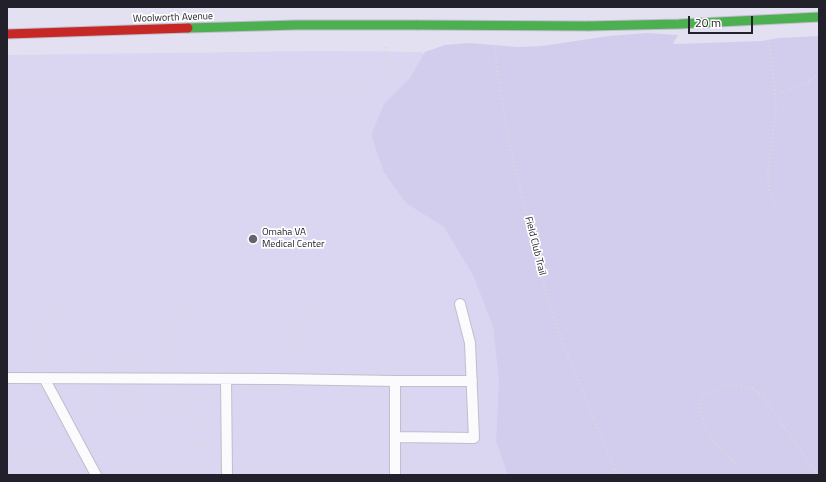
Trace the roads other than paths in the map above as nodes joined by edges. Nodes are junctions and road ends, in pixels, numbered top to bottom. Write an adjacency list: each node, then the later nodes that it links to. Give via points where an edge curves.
1 (819, 17): 2 (street, Woolworth Avenue, bridge, via 588,26 296,25)
2 (7, 34)
3 (460, 304): 8 (lane, via 470,343)
4 (7, 378): 5 (lane)
5 (44, 378): 6 (lane); 10 (lane)
6 (226, 379): 7 (lane); 11 (lane)
7 (395, 380): 8 (lane); 9 (lane)
8 (472, 381): 9 (lane, via 474,438)
9 (395, 437): 12 (lane)
10 (96, 475)
11 (227, 475)
12 (395, 475)

